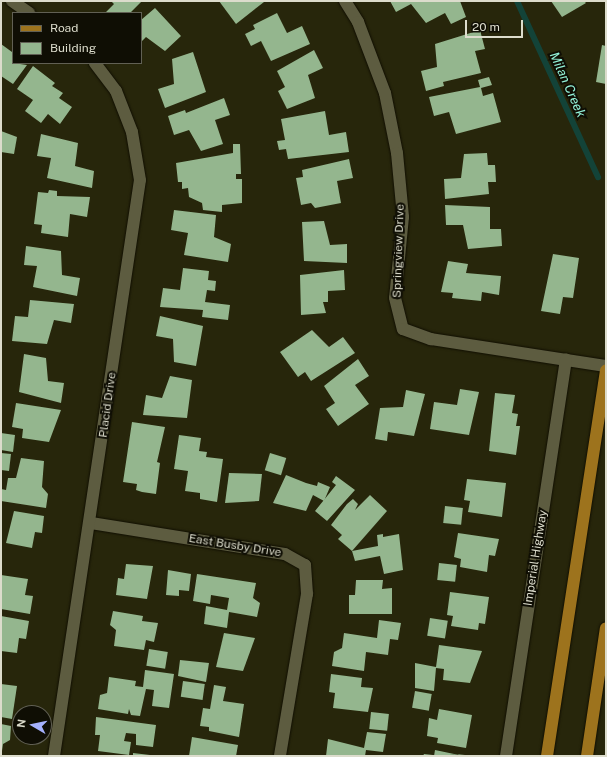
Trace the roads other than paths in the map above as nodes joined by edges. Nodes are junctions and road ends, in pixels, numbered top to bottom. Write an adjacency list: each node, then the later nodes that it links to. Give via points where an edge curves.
1 (12, 1): 3 (street)
2 (345, 1): 5 (street, Springview Drive, via 358,22 386,93 397,153 403,217 395,298 403,328 431,339)
3 (28, 12)
4 (96, 64): 8 (street, Placid Drive, via 116,91 132,132 140,180)
5 (566, 360): 6 (street, Springview Drive); 12 (street, Imperial Highway)
6 (606, 366)
7 (606, 370): 13 (main road)
8 (91, 523): 10 (street, Placid Drive); 11 (street, East Busby Drive, via 285,554 305,565 306,594)
9 (606, 628): 14 (main road)
10 (54, 756)
11 (280, 756)
12 (506, 756)
13 (547, 756)
14 (587, 756)

